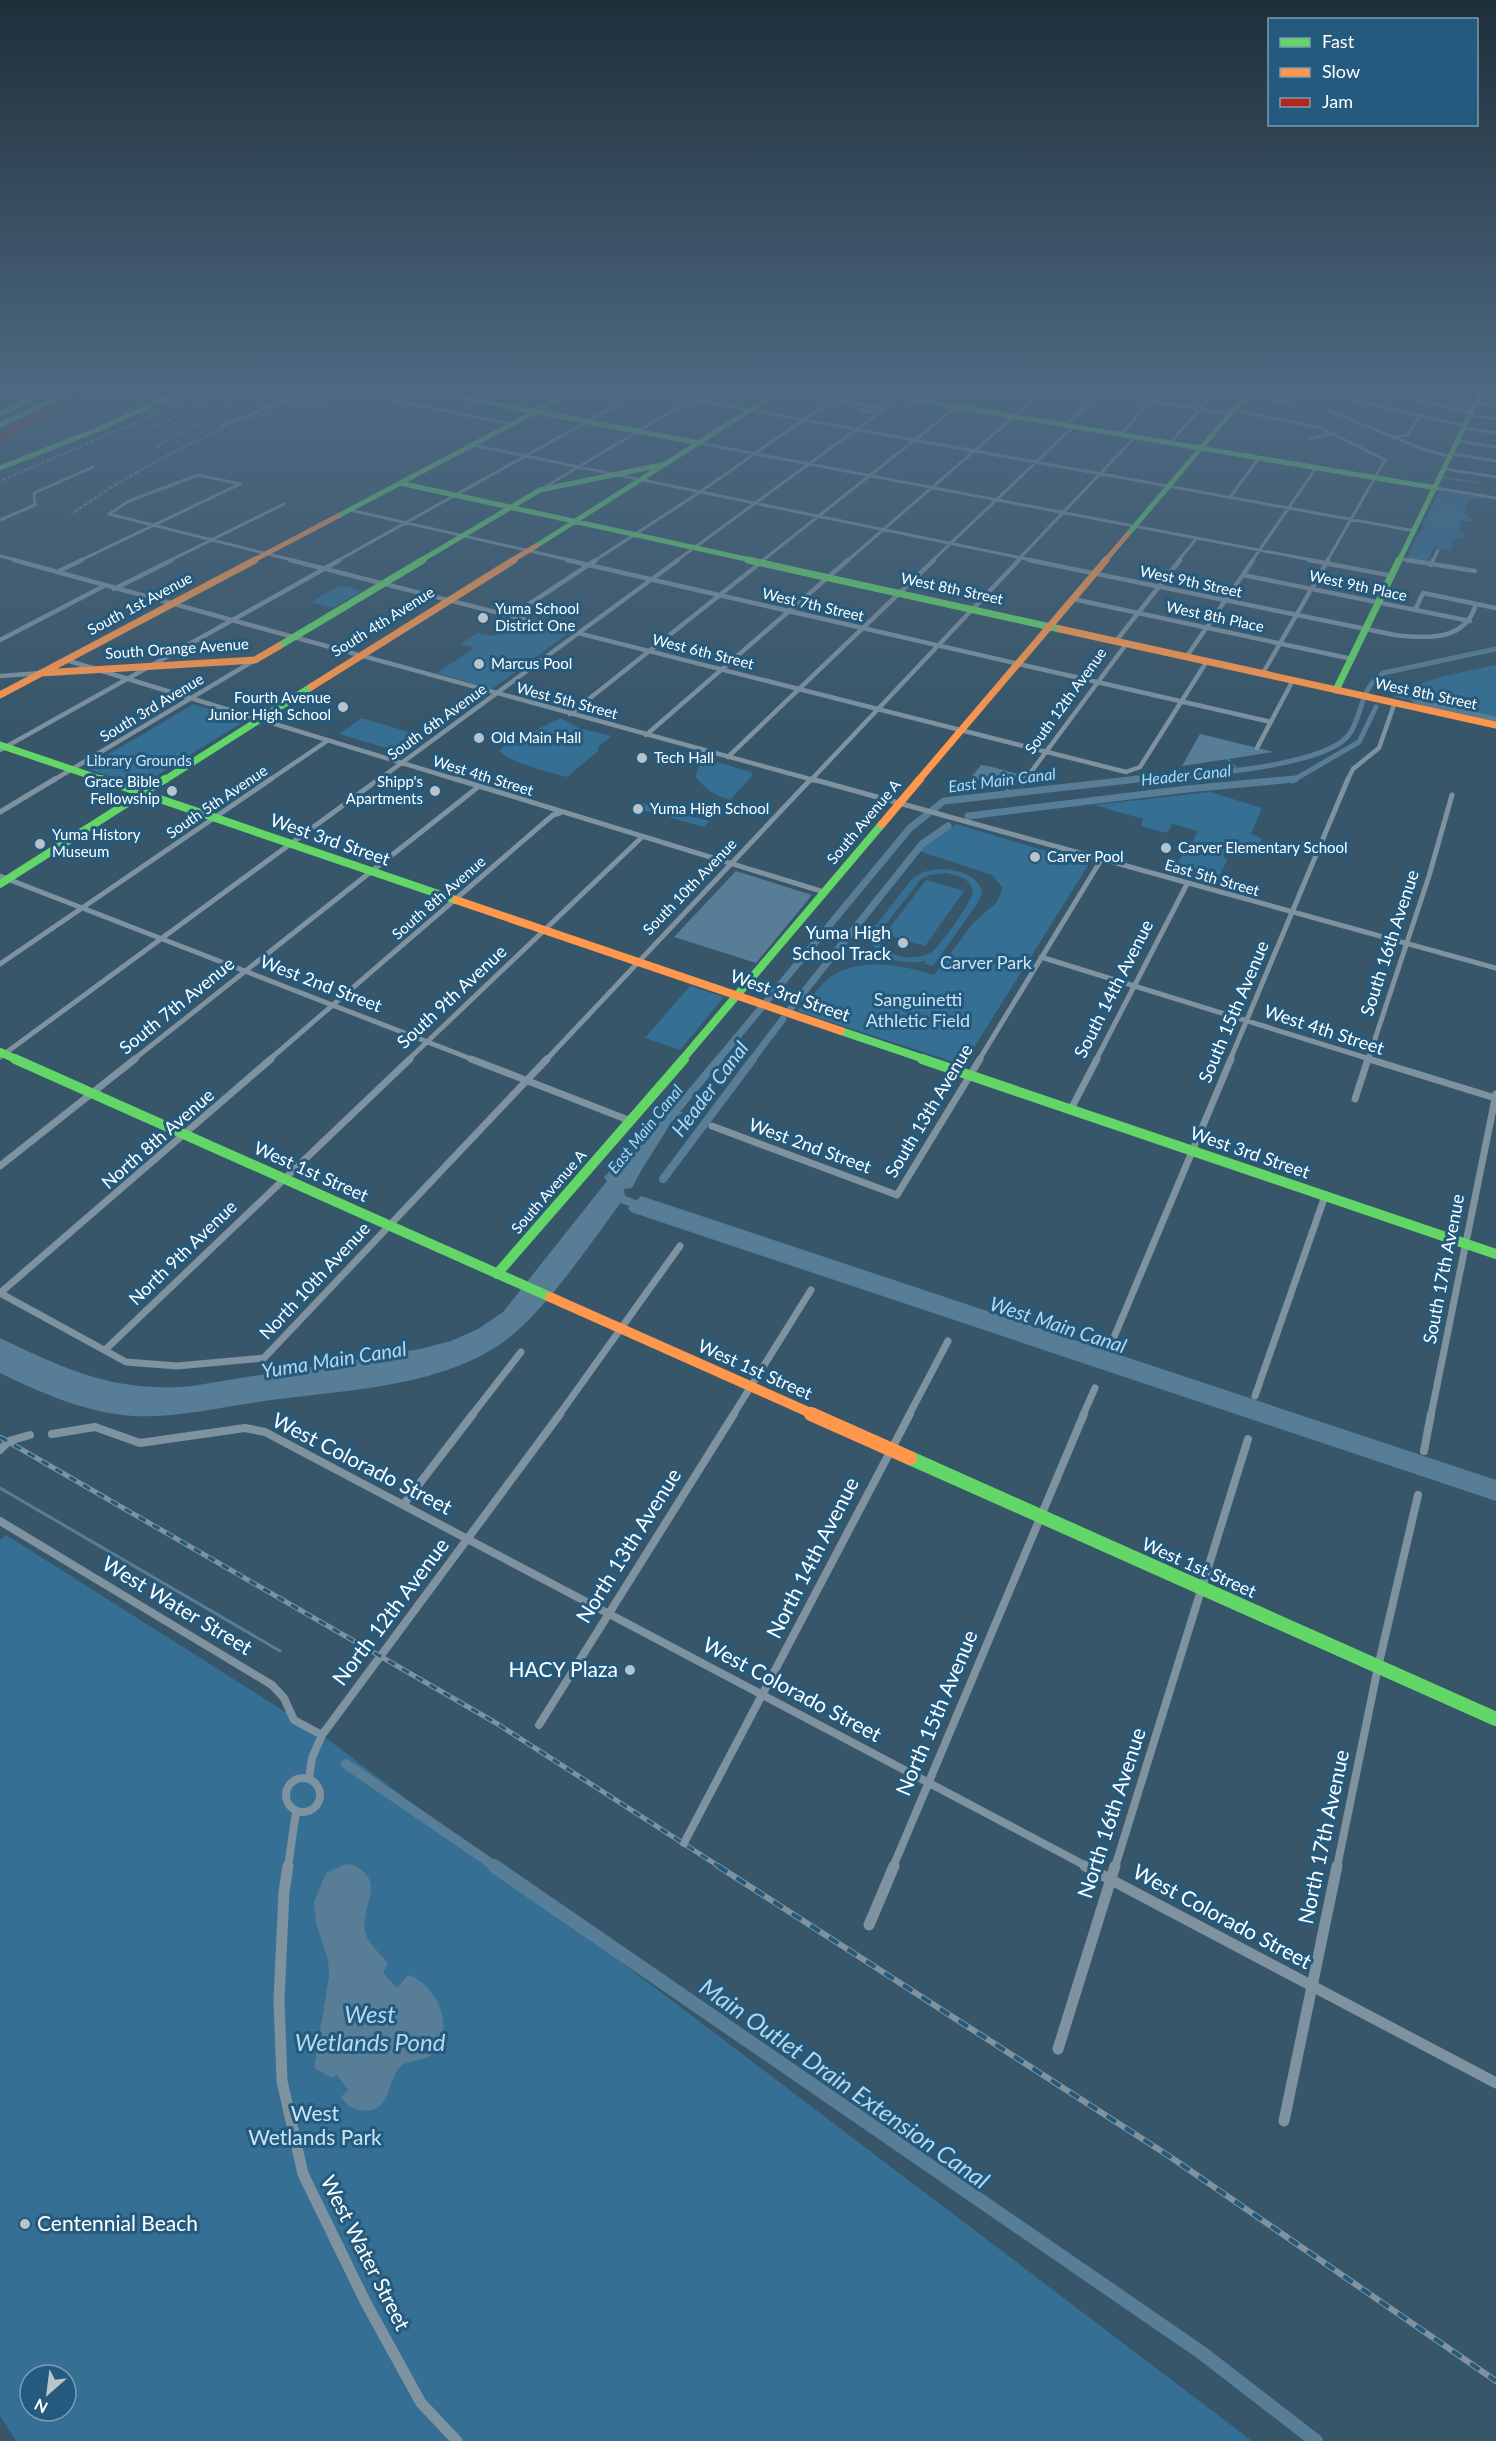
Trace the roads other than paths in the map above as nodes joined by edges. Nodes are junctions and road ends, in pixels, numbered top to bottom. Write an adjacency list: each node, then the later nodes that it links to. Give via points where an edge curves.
1 (35, 502): 29 (street)
2 (128, 502): 32 (street, West 6th Street, via 109,514)
3 (203, 502): 32 (street, West 6th Street)
4 (365, 502): 25 (main road, South 1st Avenue)
5 (443, 502): 31 (street)
6 (488, 502): 23 (main road, West 8th Street)
7 (520, 502): 23 (main road, South Orange Avenue)
8 (605, 502): 30 (main road, South 4th Avenue)
9 (684, 502): 36 (street)
10 (750, 502): 21 (street, West 9th Street)
11 (836, 502): 27 (street)
12 (916, 502): 34 (street)
13 (995, 502): 40 (street)
14 (1007, 502): 26 (street)
15 (1074, 502): 26 (street, South 10th Avenue)
16 (1156, 502): 33 (main road, South Avenue A)
17 (1256, 502): 24 (street)
18 (1293, 502): 24 (street)
19 (1361, 502): 28 (street)
20 (1429, 502): 35 (main road)
21 (756, 503): 27 (street, West 9th Street); 41 (street, South 6th Avenue)
22 (284, 504): 39 (street)
23 (512, 507): 30 (main road, West 8th Street); 37 (main road, South Orange Avenue)
24 (1289, 508): 28 (street); 44 (street)
25 (350, 510): 31 (street, West 7th Street); 45 (main road, South 1st Avenue)
26 (1063, 513): 33 (street); 47 (street, South 10th Avenue)
27 (818, 516): 34 (street, West 9th Street); 49 (street)
28 (1351, 519): 35 (street); 50 (street)
29 (0, 520)
30 (573, 521): 36 (main road, West 8th Street); 42 (main road, South 4th Avenue)
31 (405, 523): 37 (street, West 7th Street); 53 (street)
32 (153, 526): 39 (street, West 6th Street); 55 (street)
33 (1135, 527): 38 (street); 56 (main road, South Avenue A)
34 (884, 530): 40 (street, West 9th Street); 59 (street)
35 (1415, 531): 48 (main road)
36 (633, 534): 41 (main road, West 8th Street); 51 (street)
37 (464, 536): 42 (street, West 7th Street); 61 (main road, South Orange Avenue)
38 (1196, 539): 44 (street); 63 (street, South 12th Avenue)
39 (210, 540): 45 (street, West 6th Street); 64 (street)
40 (951, 543): 47 (street, West 9th Street); 66 (street)
41 (695, 548): 49 (main road, West 8th Street); 60 (street, South 6th Avenue)
42 (524, 550): 51 (street, West 7th Street); 69 (main road, South 4th Avenue)
43 (1438, 550): 52 (street)
44 (1259, 551): 50 (street); 57 (street)
45 (266, 554): 53 (street, West 6th Street); 72 (main road, South 1st Avenue)
46 (0, 556): 55 (street)
47 (1021, 558): 56 (street, West 9th Street); 75 (street, South 10th Avenue)
48 (1401, 559): 52 (street); 58 (main road)
49 (760, 562): 59 (main road, West 8th Street); 67 (street)
50 (1326, 564): 58 (street); 65 (street)
51 (587, 565): 60 (street, West 7th Street); 80 (street)
52 (1431, 565): 54 (street)
53 (323, 569): 61 (street, West 6th Street); 81 (street)
54 (1475, 571)
55 (57, 572): 62 (street)
56 (1095, 573): 63 (street, West 9th Street); 68 (main road, South Avenue A)
57 (1243, 575): 65 (street, West 9th Place); 70 (street)
58 (1393, 576): 71 (main road)
59 (829, 577): 66 (main road, West 8th Street); 77 (street)
60 (652, 580): 67 (street, West 7th Street); 87 (street, South 6th Avenue)
61 (384, 584): 69 (street, West 6th Street); 88 (main road, South Orange Avenue)
62 (104, 586): 64 (street); 89 (street)
63 (1159, 587): 70 (street, West 9th Street); 78 (street, South 12th Avenue)
64 (114, 588): 72 (street)
65 (1312, 589): 71 (street, West 9th Place); 79 (street)
66 (900, 592): 75 (main road, West 8th Street); 84 (street)
67 (719, 595): 77 (street, West 7th Street); 93 (street)
68 (1072, 599): 78 (street, West 8th Place); 83 (main road, South Avenue A)
69 (446, 600): 80 (street, West 6th Street); 94 (main road, South 4th Avenue)
70 (1225, 601): 79 (street, West 9th Street); 85 (street)
71 (1380, 602): 76 (street, West 9th Place); 86 (main road)
72 (172, 604): 81 (street, West 5th Street); 97 (main road, South 1st Avenue)
73 (1476, 604): 74 (street); 76 (street, via 1423,593); 82 (street)
74 (1496, 608)
75 (972, 609): 83 (main road, West 8th Street); 92 (street, South 10th Avenue)
76 (1415, 610): 82 (street, West 9th Place)
77 (789, 612): 84 (street, West 7th Street); 102 (street)
78 (1139, 613): 85 (street, West 8th Place); 90 (street, South 12th Avenue)
79 (1296, 615): 86 (street, West 9th Street); 91 (street)
80 (510, 616): 87 (street, West 6th Street)
81 (231, 621): 88 (street, West 5th Street); 101 (street)
82 (1470, 621): 86 (street, West 9th Street, via 1459,630 1412,637)
83 (1050, 626): 90 (main road, West 8th Street); 100 (main road, South Avenue A)
84 (862, 628): 92 (street, West 7th Street); 110 (street)
85 (1207, 628): 91 (street, West 8th Place); 95 (street)
86 (1366, 630): 96 (main road)
87 (579, 634): 93 (street, West 6th Street); 112 (street, South 6th Avenue)
88 (293, 638): 94 (street, West 5th Street); 98 (main road, South Orange Avenue)
89 (0, 640)
90 (1122, 642): 95 (main road, West 8th Street); 109 (street, South 12th Avenue)
91 (1281, 643): 96 (street, West 8th Place); 105 (street)
92 (937, 646): 100 (street, West 7th Street); 117 (street, South 10th Avenue)
93 (649, 651): 102 (street, West 6th Street); 118 (street)
94 (358, 656): 112 (street, West 5th Street); 119 (main road, South 4th Avenue)
95 (1187, 656): 99 (main road, West 8th Street)
96 (1352, 659): 111 (main road)
97 (66, 660): 103 (street, West 4th Street); 104 (main road, South 1st Avenue)
98 (255, 660): 101 (main road, South Orange Avenue); 114 (street, South 3rd Avenue)
99 (1207, 661): 105 (main road, West 8th Street); 115 (street)
100 (1017, 664): 109 (street, West 7th Street); 122 (main road, South Avenue A)
101 (150, 666): 103 (main road, South Orange Avenue); 107 (street)
102 (722, 669): 110 (street, West 6th Street); 123 (street)
103 (94, 670): 104 (main road, South Orange Avenue); 107 (street, West 4th Street)
104 (41, 673): 106 (street, South Orange Avenue); 113 (main road, South 1st Avenue)
105 (1263, 673): 108 (main road, West 8th Street)
106 (0, 676)
107 (126, 680): 114 (street, West 4th Street); 125 (street)
108 (1293, 680): 111 (main road, West 8th Street); 120 (street)
109 (1096, 683): 115 (street, West 7th Street); 127 (street, South 12th Avenue)
110 (799, 689): 117 (street, West 6th Street); 128 (street)
111 (1336, 690): 116 (main road, West 8th Street)
112 (496, 694): 118 (street, West 5th Street); 129 (street, South 6th Avenue)
113 (0, 695)
114 (191, 699): 119 (street, West 4th Street); 130 (street, South 3rd Avenue)
115 (1182, 702): 120 (street, West 7th Street); 127 (street, West 6th Street, via 1135,771)
116 (1395, 702): 121 (main road, West 8th Street); 151 (street, South 15th Avenue, via 1379,748 1349,776)
117 (877, 708): 122 (street, West 6th Street); 132 (street, South 10th Avenue)
118 (570, 714): 123 (street, West 5th Street)
119 (258, 720): 124 (street, West 4th Street); 134 (main road, South 4th Avenue)
120 (1271, 722): 126 (street)
121 (1496, 724)
122 (961, 730): 127 (street, West 6th Street); 136 (main road, South Avenue A)
123 (646, 735): 128 (street, West 5th Street)
124 (327, 741): 129 (street, West 4th Street); 140 (street, South 5th Avenue)
125 (4, 744): 130 (main road, West 3rd Street)
126 (1257, 748)
127 (1046, 751): 131 (street, South 12th Avenue)
128 (728, 757): 132 (street, West 5th Street)
129 (401, 764): 133 (street, West 4th Street); 142 (street, South 6th Avenue)
130 (73, 769): 134 (main road, West 3rd Street); 138 (street, South 3rd Avenue)
131 (1028, 776)
132 (809, 780): 136 (street, West 5th Street); 144 (street, South 10th Avenue)
133 (478, 787): 139 (street, West 4th Street); 145 (street, South 7th Avenue)
134 (142, 794): 140 (main road, West 3rd Street); 146 (main road, South 4th Avenue)
135 (1452, 795): 154 (street, South 16th Avenue)
136 (898, 804): 137 (street, West 5th Street); 148 (main road, South Avenue A)
137 (921, 811): 143 (street, East 5th Street)
138 (0, 812)
139 (561, 813): 141 (street, West 4th Street); 149 (street, South 8th Avenue, via 553,815)
140 (214, 818): 142 (main road, West 3rd Street); 150 (street, South 5th Avenue)
141 (642, 837): 144 (street, West 4th Street); 152 (street, South 9th Avenue)
142 (291, 844): 145 (main road, West 3rd Street); 153 (street, South 6th Avenue)
143 (1101, 860): 147 (street, East 5th Street); 155 (street, South 13th Avenue)
144 (731, 864): 148 (street, West 4th Street); 156 (street, South 10th Avenue)
145 (371, 871): 149 (main road, West 3rd Street); 159 (street, South 7th Avenue)
146 (3, 880): 150 (street, West 2nd Street)
147 (1187, 884): 151 (street, East 5th Street); 160 (street, South 14th Avenue)
148 (824, 892): 161 (main road, South Avenue A)
149 (455, 900): 152 (main road, West 3rd Street); 162 (street, South 8th Avenue)
150 (83, 908): 153 (street, West 2nd Street); 157 (street, South 5th Avenue)
151 (1291, 913): 154 (street, East 5th Street); 163 (street, South 15th Avenue)
152 (544, 930): 156 (main road, West 3rd Street); 164 (street, South 9th Avenue)
153 (162, 939): 159 (street, West 2nd Street); 165 (street, South 6th Avenue)
154 (1405, 943): 158 (street, East 5th Street); 166 (street, South 16th Avenue)
155 (1041, 957): 160 (street, West 4th Street); 167 (street, South 13th Avenue, via 971,1069)
156 (638, 962): 161 (main road, West 3rd Street); 168 (street, South 10th Avenue)
157 (0, 964)
158 (1496, 968)
159 (245, 971): 162 (street, West 2nd Street); 169 (street, South 7th Avenue)
160 (1136, 986): 163 (street, West 4th Street); 172 (street, South 14th Avenue)
161 (736, 995): 167 (main road, West 3rd Street); 173 (main road, South Avenue A)
162 (333, 1005): 164 (street, West 2nd Street); 175 (street, North 8th Avenue)
163 (1247, 1021): 166 (street, West 4th Street); 176 (street, South 15th Avenue)
164 (427, 1041): 168 (street, West 2nd Street); 178 (street, South 9th Avenue)
165 (2, 1054): 169 (main road, West 1st Street)
166 (1368, 1060): 170 (street, West 4th Street); 171 (street, South 16th Avenue)
167 (971, 1075): 172 (main road, West 3rd Street); 179 (street, South 13th Avenue)
168 (526, 1080): 173 (street, West 2nd Street); 181 (street, South 10th Avenue)
169 (92, 1093): 175 (main road, West 1st Street); 177 (street, South 7th Avenue)
170 (1496, 1096): 182 (street, South 17th Avenue)
171 (1355, 1099)
172 (1071, 1109): 176 (main road, West 3rd Street)
173 (632, 1121): 185 (main road, South Avenue A)
174 (712, 1126): 179 (street, West 2nd Street)
175 (185, 1134): 178 (main road, West 1st Street); 187 (street, North 8th Avenue)
176 (1192, 1150): 180 (main road, West 3rd Street); 190 (street, South 15th Avenue)
177 (0, 1166)
178 (283, 1178): 181 (main road, West 1st Street); 191 (street, North 9th Avenue)
179 (897, 1195)
180 (1325, 1196): 182 (main road, West 3rd Street); 195 (street)
181 (388, 1225): 185 (main road, West 1st Street); 191 (street, North 10th Avenue, via 264,1358 148,1367 126,1362)
182 (1467, 1244): 184 (main road, West 3rd Street); 201 (street, South 17th Avenue)
183 (680, 1246): 188 (street)
184 (1496, 1254)
185 (497, 1274): 188 (main road, West 1st Street)
186 (811, 1290): 193 (street, North 13th Avenue)
187 (0, 1293): 191 (street)
188 (623, 1329): 193 (main road, West 1st Street); 206 (street, North 12th Avenue)
189 (948, 1341): 199 (street)
190 (1112, 1342)
191 (105, 1350)
192 (521, 1352): 203 (street)
193 (750, 1386): 199 (main road, West 1st Street); 208 (street, North 13th Avenue)
194 (1095, 1388): 204 (street)
195 (1255, 1396)
196 (52, 1434): 203 (street, West Colorado Street, via 77,1427 107,1429 140,1443 245,1428 265,1432)
197 (30, 1435): 200 (street, via 9,1442)
198 (1248, 1439): 207 (street)
199 (890, 1449): 204 (main road, West 1st Street); 210 (street, North 14th Avenue)
200 (0, 1450)
201 (1424, 1450)
202 (1418, 1495): 209 (street)
203 (403, 1505): 206 (street, West Colorado Street)
204 (1041, 1516): 207 (main road, West 1st Street); 215 (street, North 15th Avenue)
205 (0, 1521): 213 (street, West Water Street, via 272,1685 284,1698 294,1720)
206 (468, 1539): 208 (street, West Colorado Street); 213 (street, North 12th Avenue)
207 (1203, 1588): 209 (main road, West 1st Street); 218 (street, North 16th Avenue)
208 (608, 1613): 210 (street, West Colorado Street); 212 (street, North 13th Avenue)
209 (1378, 1666): 211 (main road, West 1st Street); 220 (street, North 17th Avenue)
210 (762, 1695): 215 (street, West Colorado Street); 217 (street, North 14th Avenue)
211 (1496, 1719)
212 (539, 1725)
213 (322, 1735): 214 (street, North 12th Avenue)
214 (309, 1778): 216 (street, via 298,1781 287,1795 288,1806); 216 (street, via 320,1788 318,1799 311,1808)
215 (927, 1782): 218 (street, West Colorado Street); 219 (street, North 15th Avenue)
216 (296, 1812): 224 (street, West Water Street, via 284,1892 279,2000 282,2081 303,2174 366,2303 421,2403)
217 (684, 1843)
218 (1110, 1878): 220 (street, West Colorado Street); 221 (street, North 16th Avenue)
219 (868, 1925)
220 (1312, 1985): 222 (street, West Colorado Street); 223 (street, North 17th Avenue)
221 (1058, 2049)
222 (1496, 2083)
223 (1284, 2121)
224 (457, 2441)

